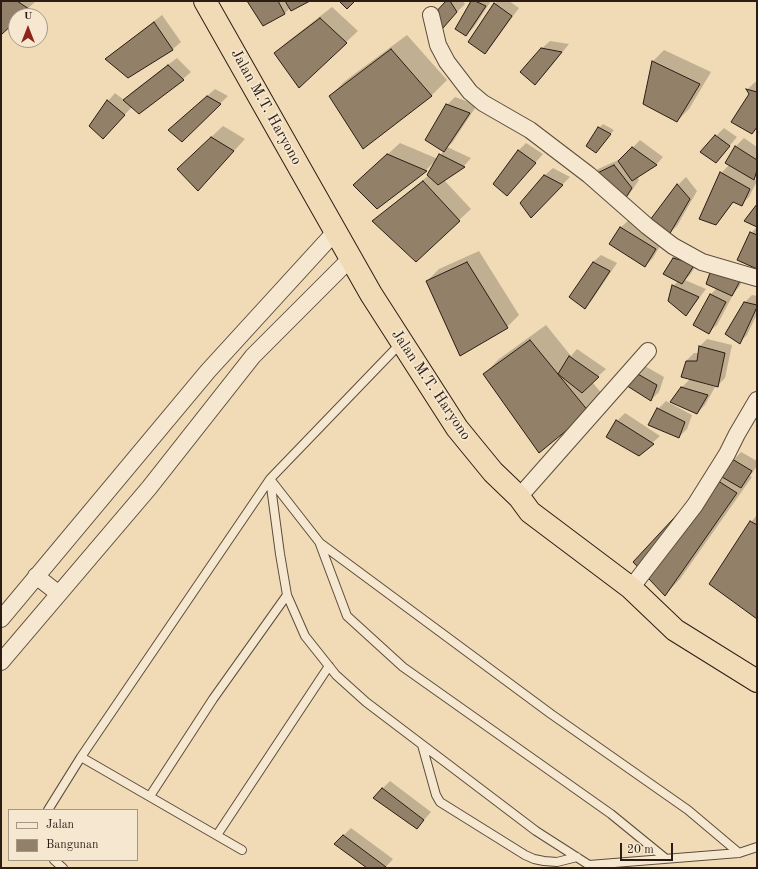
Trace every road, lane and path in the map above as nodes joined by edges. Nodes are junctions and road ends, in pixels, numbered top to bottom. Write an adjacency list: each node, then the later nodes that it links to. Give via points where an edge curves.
1 (205, 1): 3 (highway, Jalan M.T. Haryono)
2 (431, 15): 5 (street, via 438,45 447,62 470,92 483,103 530,130 584,170 673,246 702,262)
3 (335, 232): 4 (highway, Jalan M.T. Haryono); 12 (street, via 208,371)
4 (351, 258): 6 (highway, Jalan M.T. Haryono); 14 (street, via 254,356 149,488)
5 (757, 278)
6 (402, 342): 9 (lane); 10 (highway, Jalan M.T. Haryono, via 457,428 493,472)
7 (648, 351): 10 (street)
8 (757, 400): 13 (street, via 728,454 695,505)
9 (270, 479): 11 (lane); 15 (lane); 21 (lane)
10 (519, 497): 13 (highway, Jalan M.T. Haryono, via 530,512)
11 (320, 543): 27 (lane, via 551,714 688,810); 29 (lane, via 347,616 403,667 611,814)
12 (36, 576): 14 (street); 16 (street)
13 (631, 588): 19 (highway, Jalan M.T. Haryono, via 675,630)
14 (58, 594): 17 (street)
15 (288, 594): 18 (lane, via 305,636); 22 (lane, via 213,699)
16 (1, 618)
17 (1, 662)
18 (328, 666): 20 (lane, via 366,702); 24 (lane)
19 (757, 681)
20 (422, 745): 28 (lane, via 536,831); 28 (lane, via 440,802 534,859 557,862)
21 (81, 757): 22 (lane); 23 (lane)
22 (150, 796): 24 (lane)
23 (49, 809)
24 (216, 835): 26 (lane)
25 (757, 847): 27 (lane)
26 (242, 850)
27 (739, 853): 29 (lane)
28 (577, 857): 31 (lane)
29 (665, 858): 31 (lane)
30 (55, 861): 32 (lane)
31 (591, 866)
32 (63, 868)

